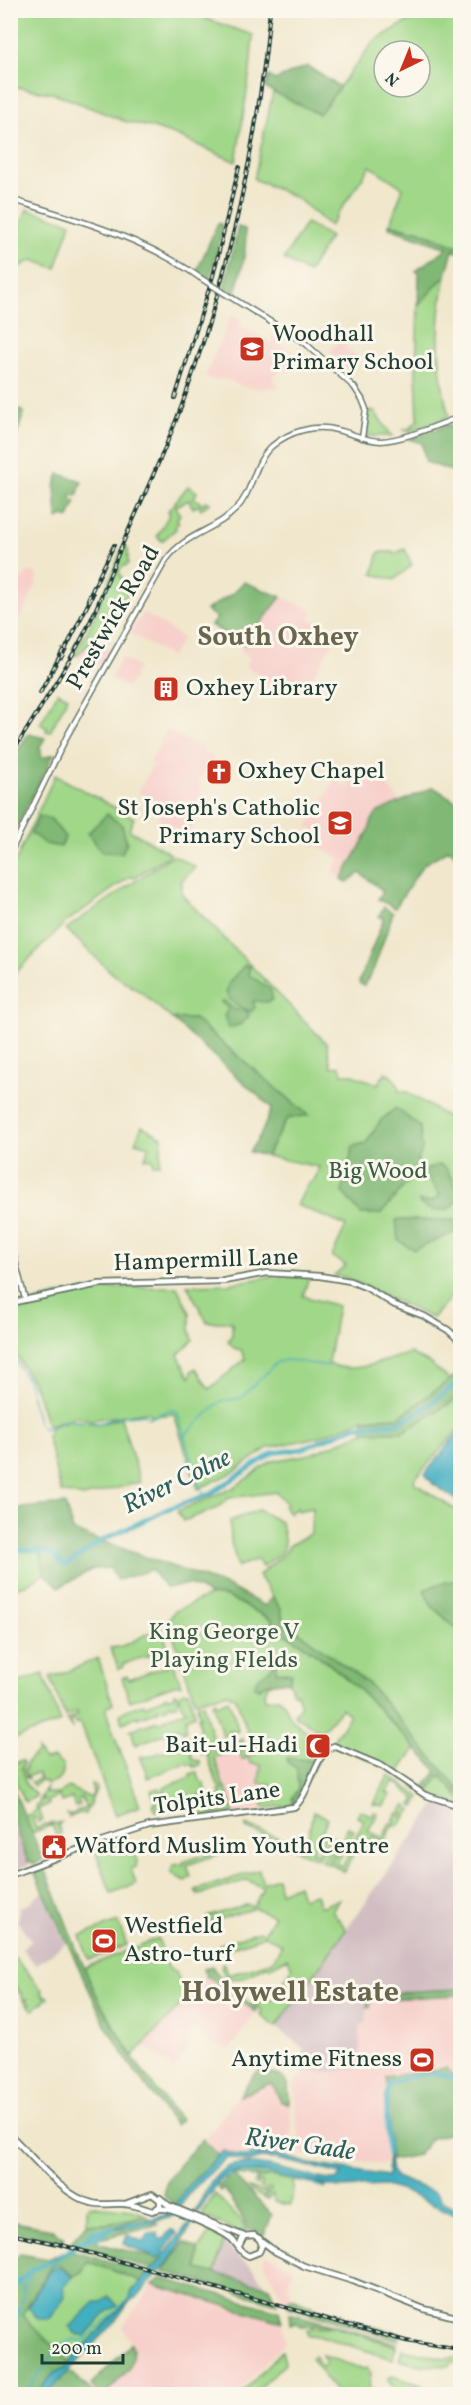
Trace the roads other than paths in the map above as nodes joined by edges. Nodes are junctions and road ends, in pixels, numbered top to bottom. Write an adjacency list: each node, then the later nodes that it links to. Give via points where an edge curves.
1 (10, 199): 3 (main road, bridge, via 87,223 171,258 305,343 362,399 366,409)
2 (460, 417): 3 (main road, Prestwick Road, via 394,439)
3 (362, 438): 4 (main road, Prestwick Road, via 323,428 283,438 262,458 238,508 172,552 67,736)
4 (10, 853)
5 (10, 1241): 6 (main road)
6 (25, 1299): 7 (main road, Hampermill Lane); 8 (main road, Hampermill Lane, via 99,1284 224,1281 267,1273 320,1276 367,1288 424,1316)
7 (10, 1303)
8 (460, 1341)
9 (460, 1806): 10 (main road, Tolpits Lane, via 426,1796 382,1766 333,1746 324,1753 294,1807 149,1826)
10 (10, 1875)
11 (10, 2135): 14 (main road, via 75,2197 100,2205)
12 (144, 2196): 13 (main road); 14 (main road); 15 (main road)
13 (160, 2198): 16 (main road); 17 (main road)
14 (125, 2204): 15 (main road)
15 (145, 2208): 16 (main road)
16 (157, 2208): 17 (main road)
17 (175, 2210): 18 (main road)
18 (210, 2225): 19 (main road); 21 (main road)
19 (244, 2236): 20 (main road, via 252,2234); 21 (main road)
20 (259, 2238): 22 (main road); 23 (main road)
21 (239, 2246): 23 (main road, via 249,2256)
22 (273, 2249): 23 (main road); 24 (main road, via 309,2268)
23 (260, 2252)
24 (460, 2318)

